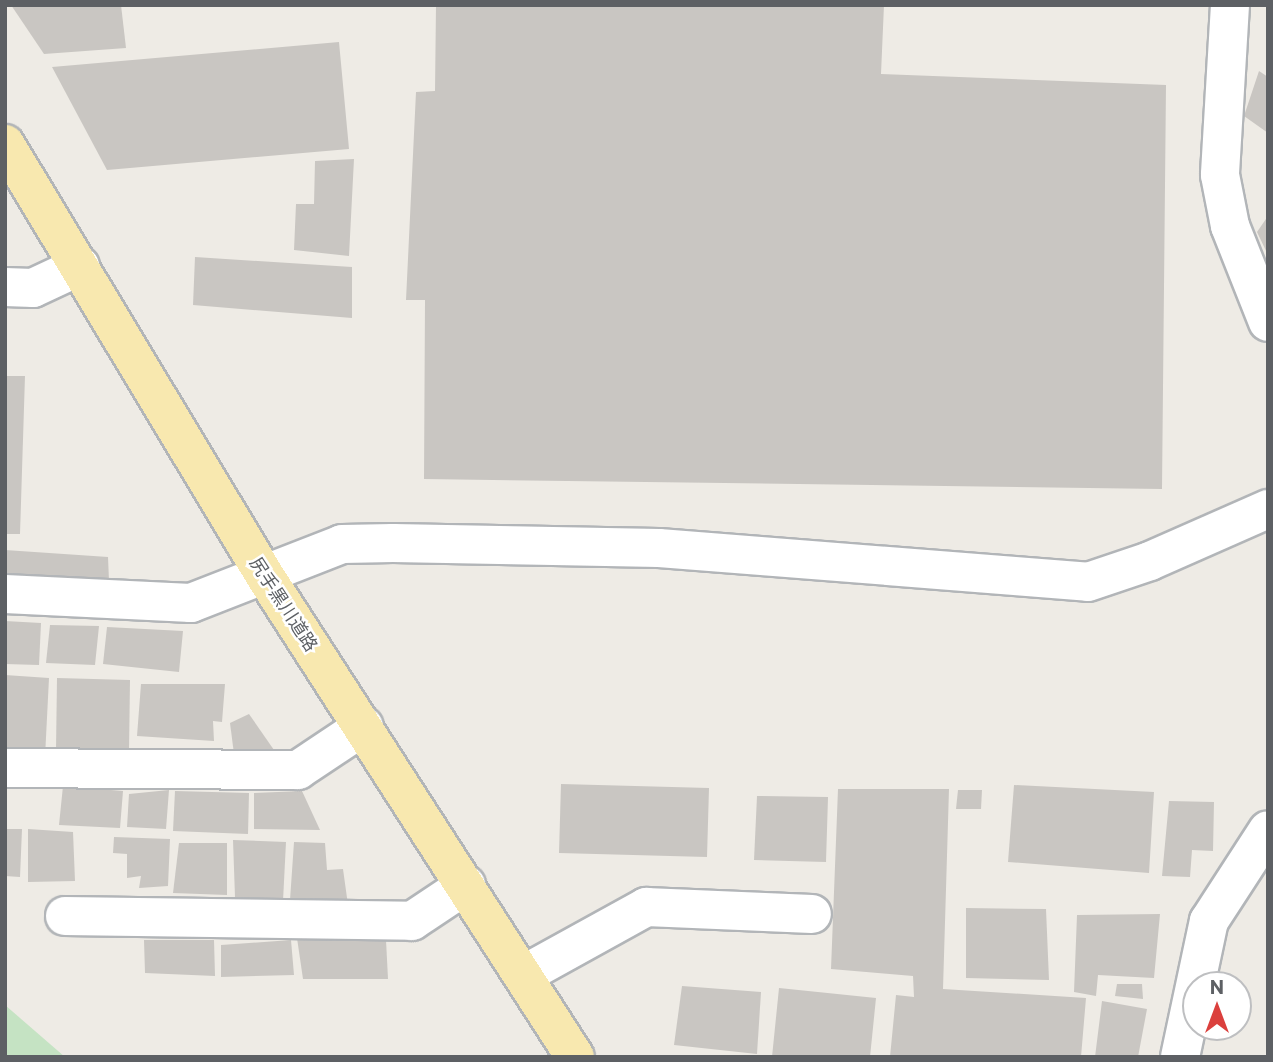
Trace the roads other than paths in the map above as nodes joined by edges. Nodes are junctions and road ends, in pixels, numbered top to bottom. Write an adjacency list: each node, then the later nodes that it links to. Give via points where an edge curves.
1 (1230, 5): 5 (street, via 1220,175 1230,226)
2 (5, 144): 3 (main road, 尻手黒川道路)
3 (80, 266): 4 (street, via 33,288); 7 (main road, 尻手黒川道路)
4 (5, 287)
5 (1268, 322)
6 (1268, 509): 7 (street, via 1150,561 1088,582 659,548 393,543 342,544)
7 (265, 576): 8 (street, via 191,603); 9 (main road, 尻手黒川道路)
8 (5, 594)
9 (364, 726): 10 (street, via 298,770); 12 (main road, 尻手黒川道路)
10 (5, 768)
11 (1268, 830): 17 (street, via 1209,921)
12 (466, 885): 14 (street, via 412,920); 15 (main road, 尻手黒川道路)
13 (812, 914): 15 (street, via 646,907)
14 (65, 916)
15 (523, 975): 16 (main road, 尻手黒川道路)
16 (575, 1057)
17 (1180, 1057)

